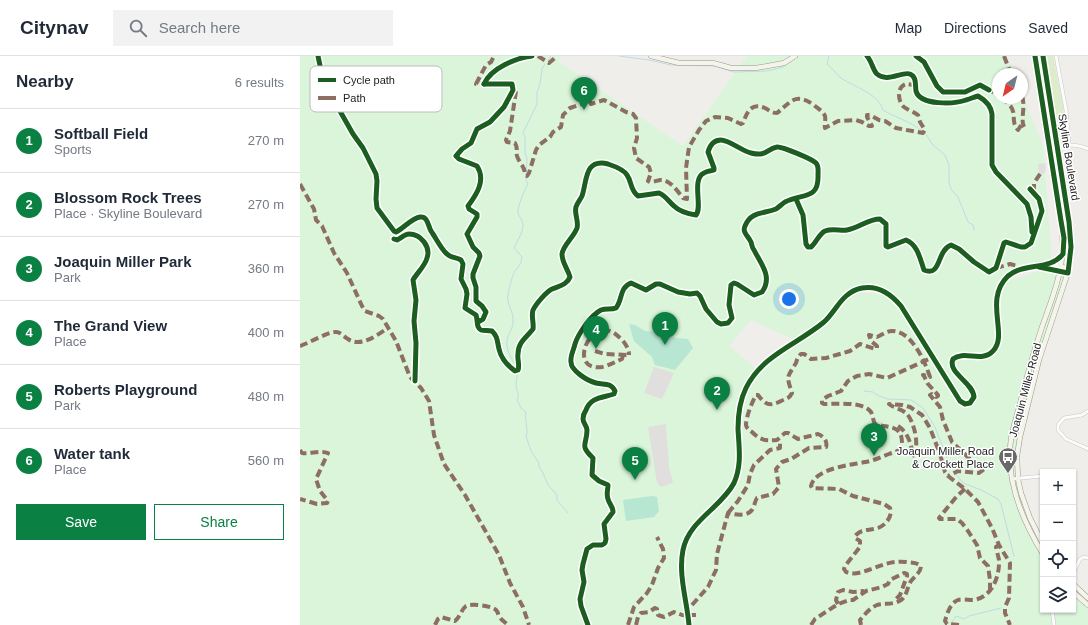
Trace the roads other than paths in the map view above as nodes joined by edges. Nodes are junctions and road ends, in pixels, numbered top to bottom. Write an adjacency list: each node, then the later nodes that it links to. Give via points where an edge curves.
1 (651, 56): 2 (main road, via 684,63 713,63 731,68 756,68 784,63)
2 (795, 56)
3 (1035, 56): 8 (main road, Skyline Boulevard)
4 (1044, 56): 7 (main road, Skyline Boulevard)
5 (1056, 56): 6 (street, via 1066,110)
6 (1069, 144): 7 (street); 9 (street)
7 (1057, 146): 8 (street); 15 (main road, Skyline Boulevard, via 1071,240)
8 (1050, 147): 10 (main road, Skyline Boulevard, via 1062,221)
9 (1088, 149)
10 (1063, 254): 11 (main road, via 1058,260); 14 (main road, Skyline Boulevard)
11 (1048, 264): 12 (main road); 14 (main road)
12 (1033, 266): 13 (main road); 30 (main road, via 1012,273 1000,288 996,304 999,339 993,351 981,357 957,357 952,361 953,369 974,392 973,400 968,404 963,403 958,397 901,306 891,295 876,289 861,288 850,293 824,321 761,367 746,388 740,404 740,460 736,478 724,498 697,524 683,550)
13 (1047, 269): 14 (main road); 16 (main road, via 1055,274)
14 (1061, 270): 15 (main road); 16 (main road, Joaquin Miller Road)
15 (1068, 271): 20 (main road, Joaquin Miller Road, via 1039,360 1022,426)
16 (1058, 281): 20 (main road, Joaquin Miller Road, via 1032,357 1012,439 1010,455)
17 (1088, 411): 18 (street, via 1082,415 1064,418 1058,425 1058,430 1066,438)
18 (1088, 449)
19 (1040, 476): 20 (street)
20 (1015, 479): 21 (main road, Joaquin Miller Road); 22 (main road, Joaquin Miller Road, via 1016,494 1024,518)
21 (1042, 541)
22 (1040, 548)
23 (1088, 558): 24 (street, via 1080,559)
24 (1076, 567)
25 (1076, 587): 27 (main road)
26 (1076, 595): 28 (main road)
27 (1088, 598)
28 (1088, 605)
29 (1052, 613): 31 (street)
30 (689, 625)
31 (1054, 625)

